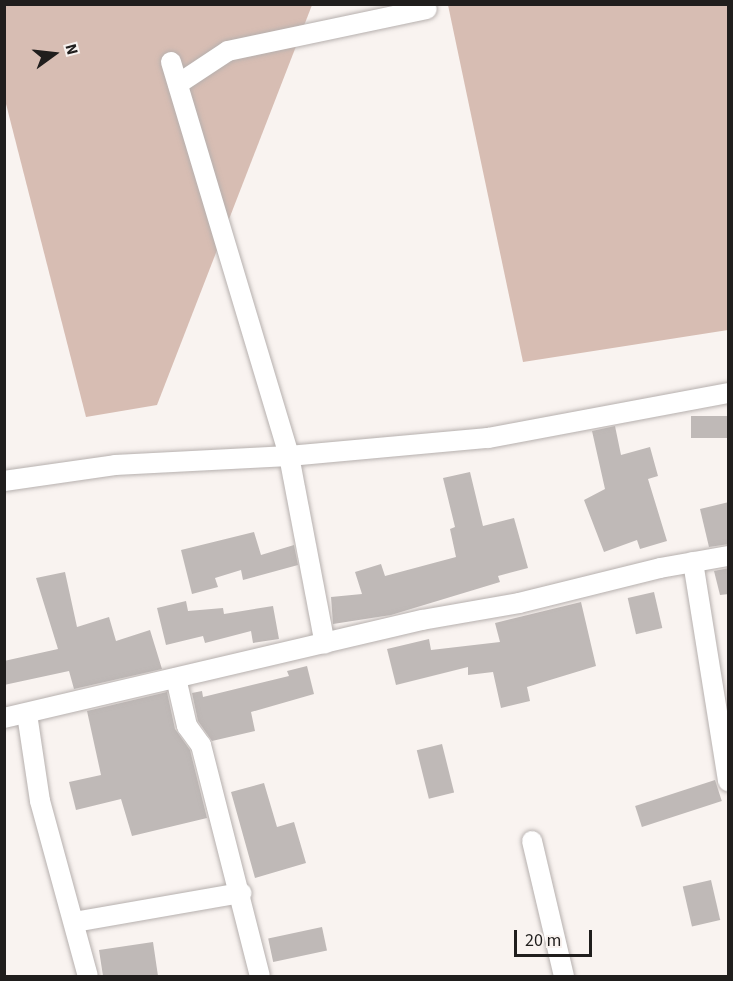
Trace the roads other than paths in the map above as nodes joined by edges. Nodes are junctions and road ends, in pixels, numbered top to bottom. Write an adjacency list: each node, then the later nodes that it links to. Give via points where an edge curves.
1 (427, 9): 3 (street, via 228,51)
2 (171, 62): 3 (street)
3 (178, 84): 5 (street)
4 (729, 393): 5 (street, via 488,438)
5 (288, 456): 6 (street, via 115,465); 9 (street)
6 (4, 481)
7 (729, 556): 8 (street)
8 (693, 562): 9 (street); 13 (street)
9 (325, 644): 10 (street)
10 (176, 678): 11 (street); 15 (street, via 188,726 201,745)
11 (27, 714): 12 (street); 16 (street, via 40,801)
12 (4, 718)
13 (729, 781)
14 (532, 841): 19 (street)
15 (241, 893): 16 (street); 18 (street)
16 (75, 922): 17 (street)
17 (88, 976)
18 (260, 976)
19 (564, 976)

